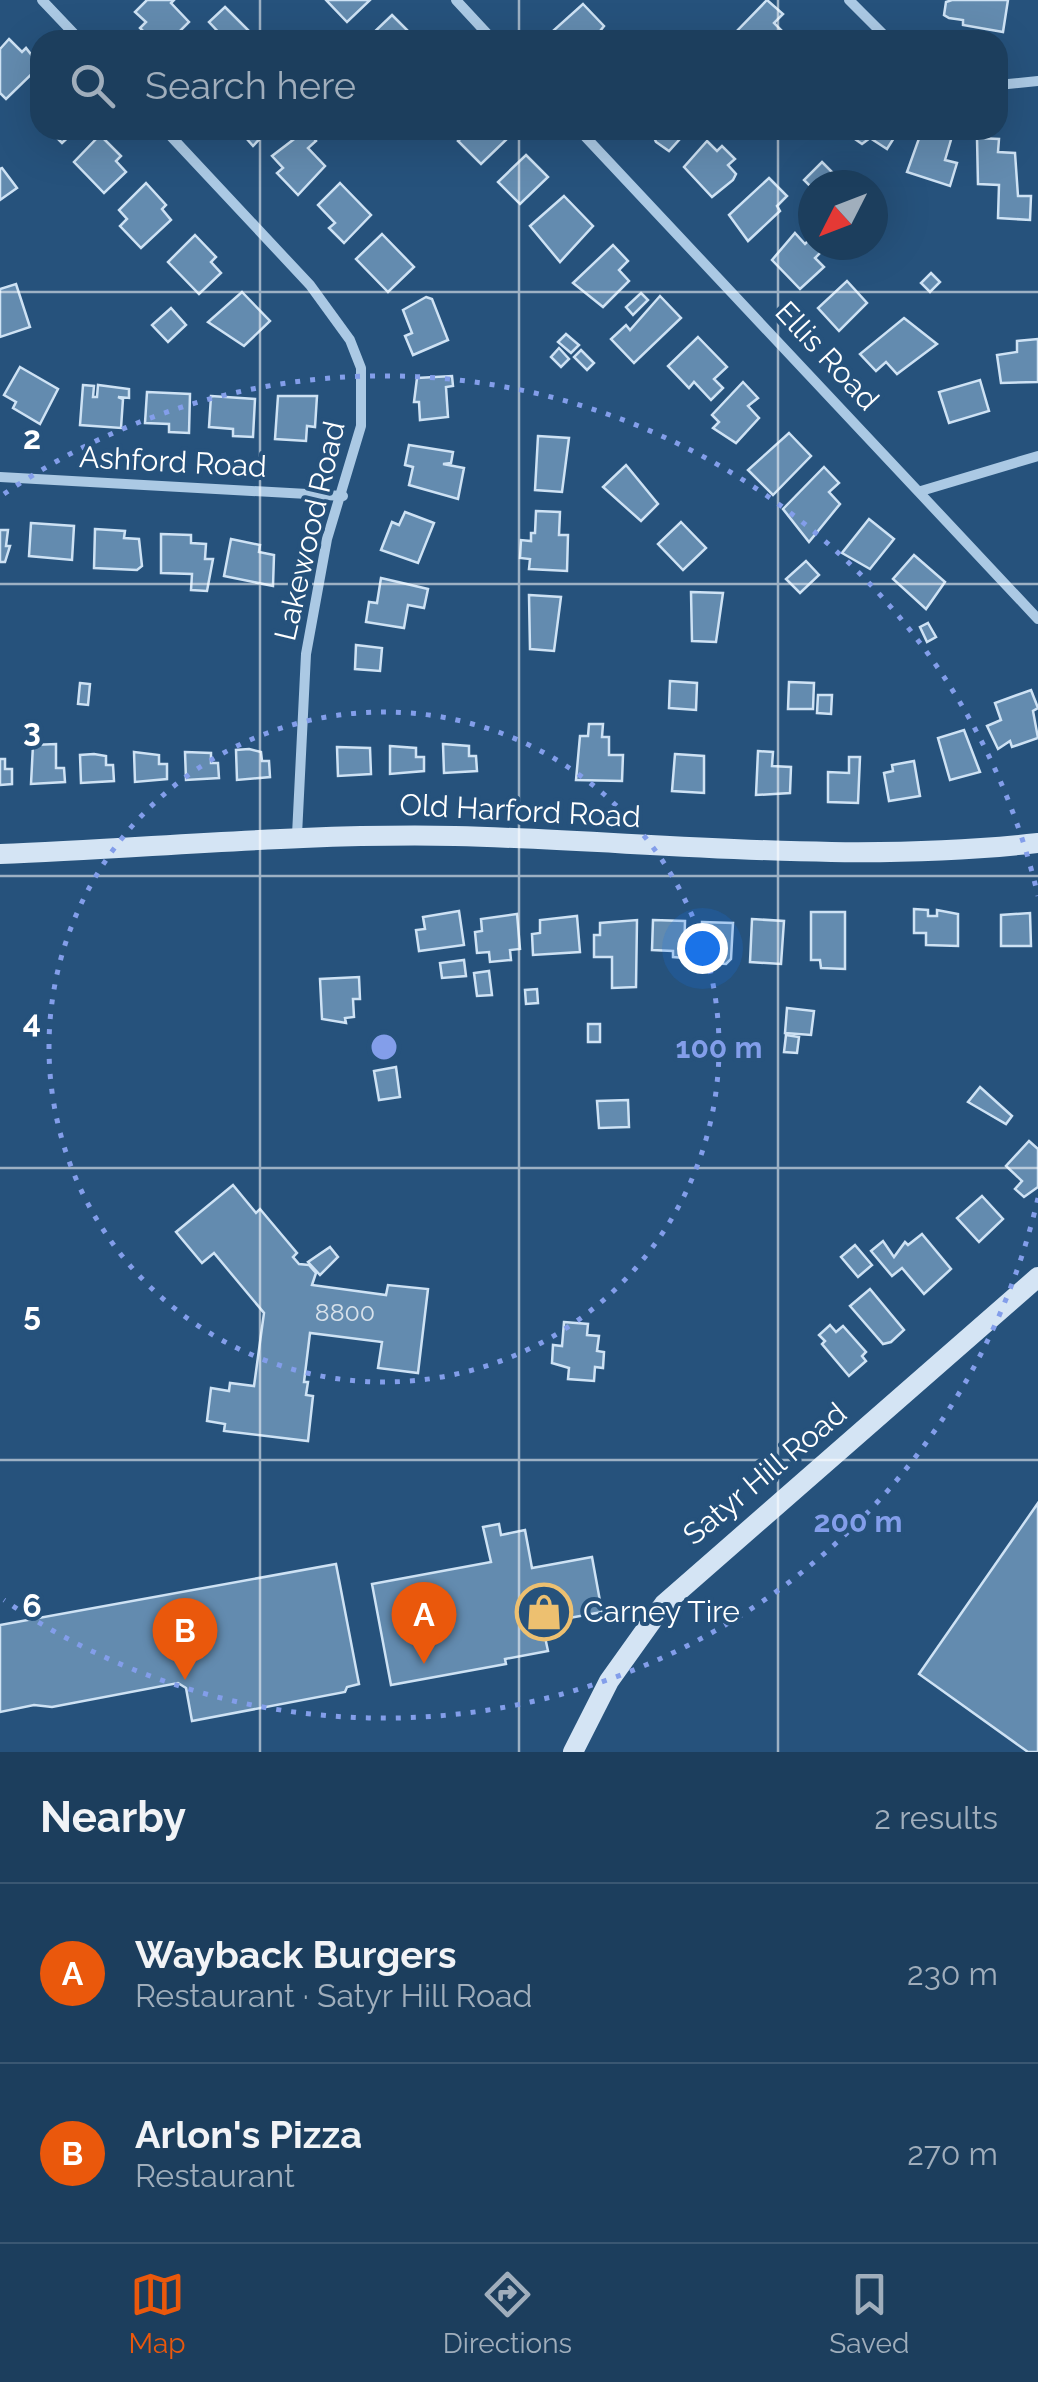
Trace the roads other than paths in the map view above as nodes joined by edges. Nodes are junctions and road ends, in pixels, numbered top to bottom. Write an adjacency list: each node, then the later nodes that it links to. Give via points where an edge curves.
1 (42, 0): 4 (street)
2 (456, 0): 5 (street)
3 (849, 0): 6 (street)
4 (70, 30)
5 (484, 30)
6 (879, 30)
7 (1038, 81): 8 (street)
8 (1008, 84)
9 (175, 140): 14 (street, Lakewood Road, via 310,286 350,340 364,397)
10 (588, 140): 13 (street, Ellis Road)
11 (1038, 456): 13 (street)
12 (0, 476): 14 (street, Ashford Road)
13 (920, 491): 15 (street, Ellis Road)
14 (343, 496): 16 (street, Lakewood Road, via 327,539 306,654)
15 (1038, 619)
16 (296, 836): 17 (street, Old Harford Road, via 494,837 811,855); 18 (street, Old Harford Road)
17 (1038, 843)
18 (0, 854)
19 (1038, 1277): 20 (street, Satyr Hill Road, via 664,1604 609,1681)
20 (573, 1752)

